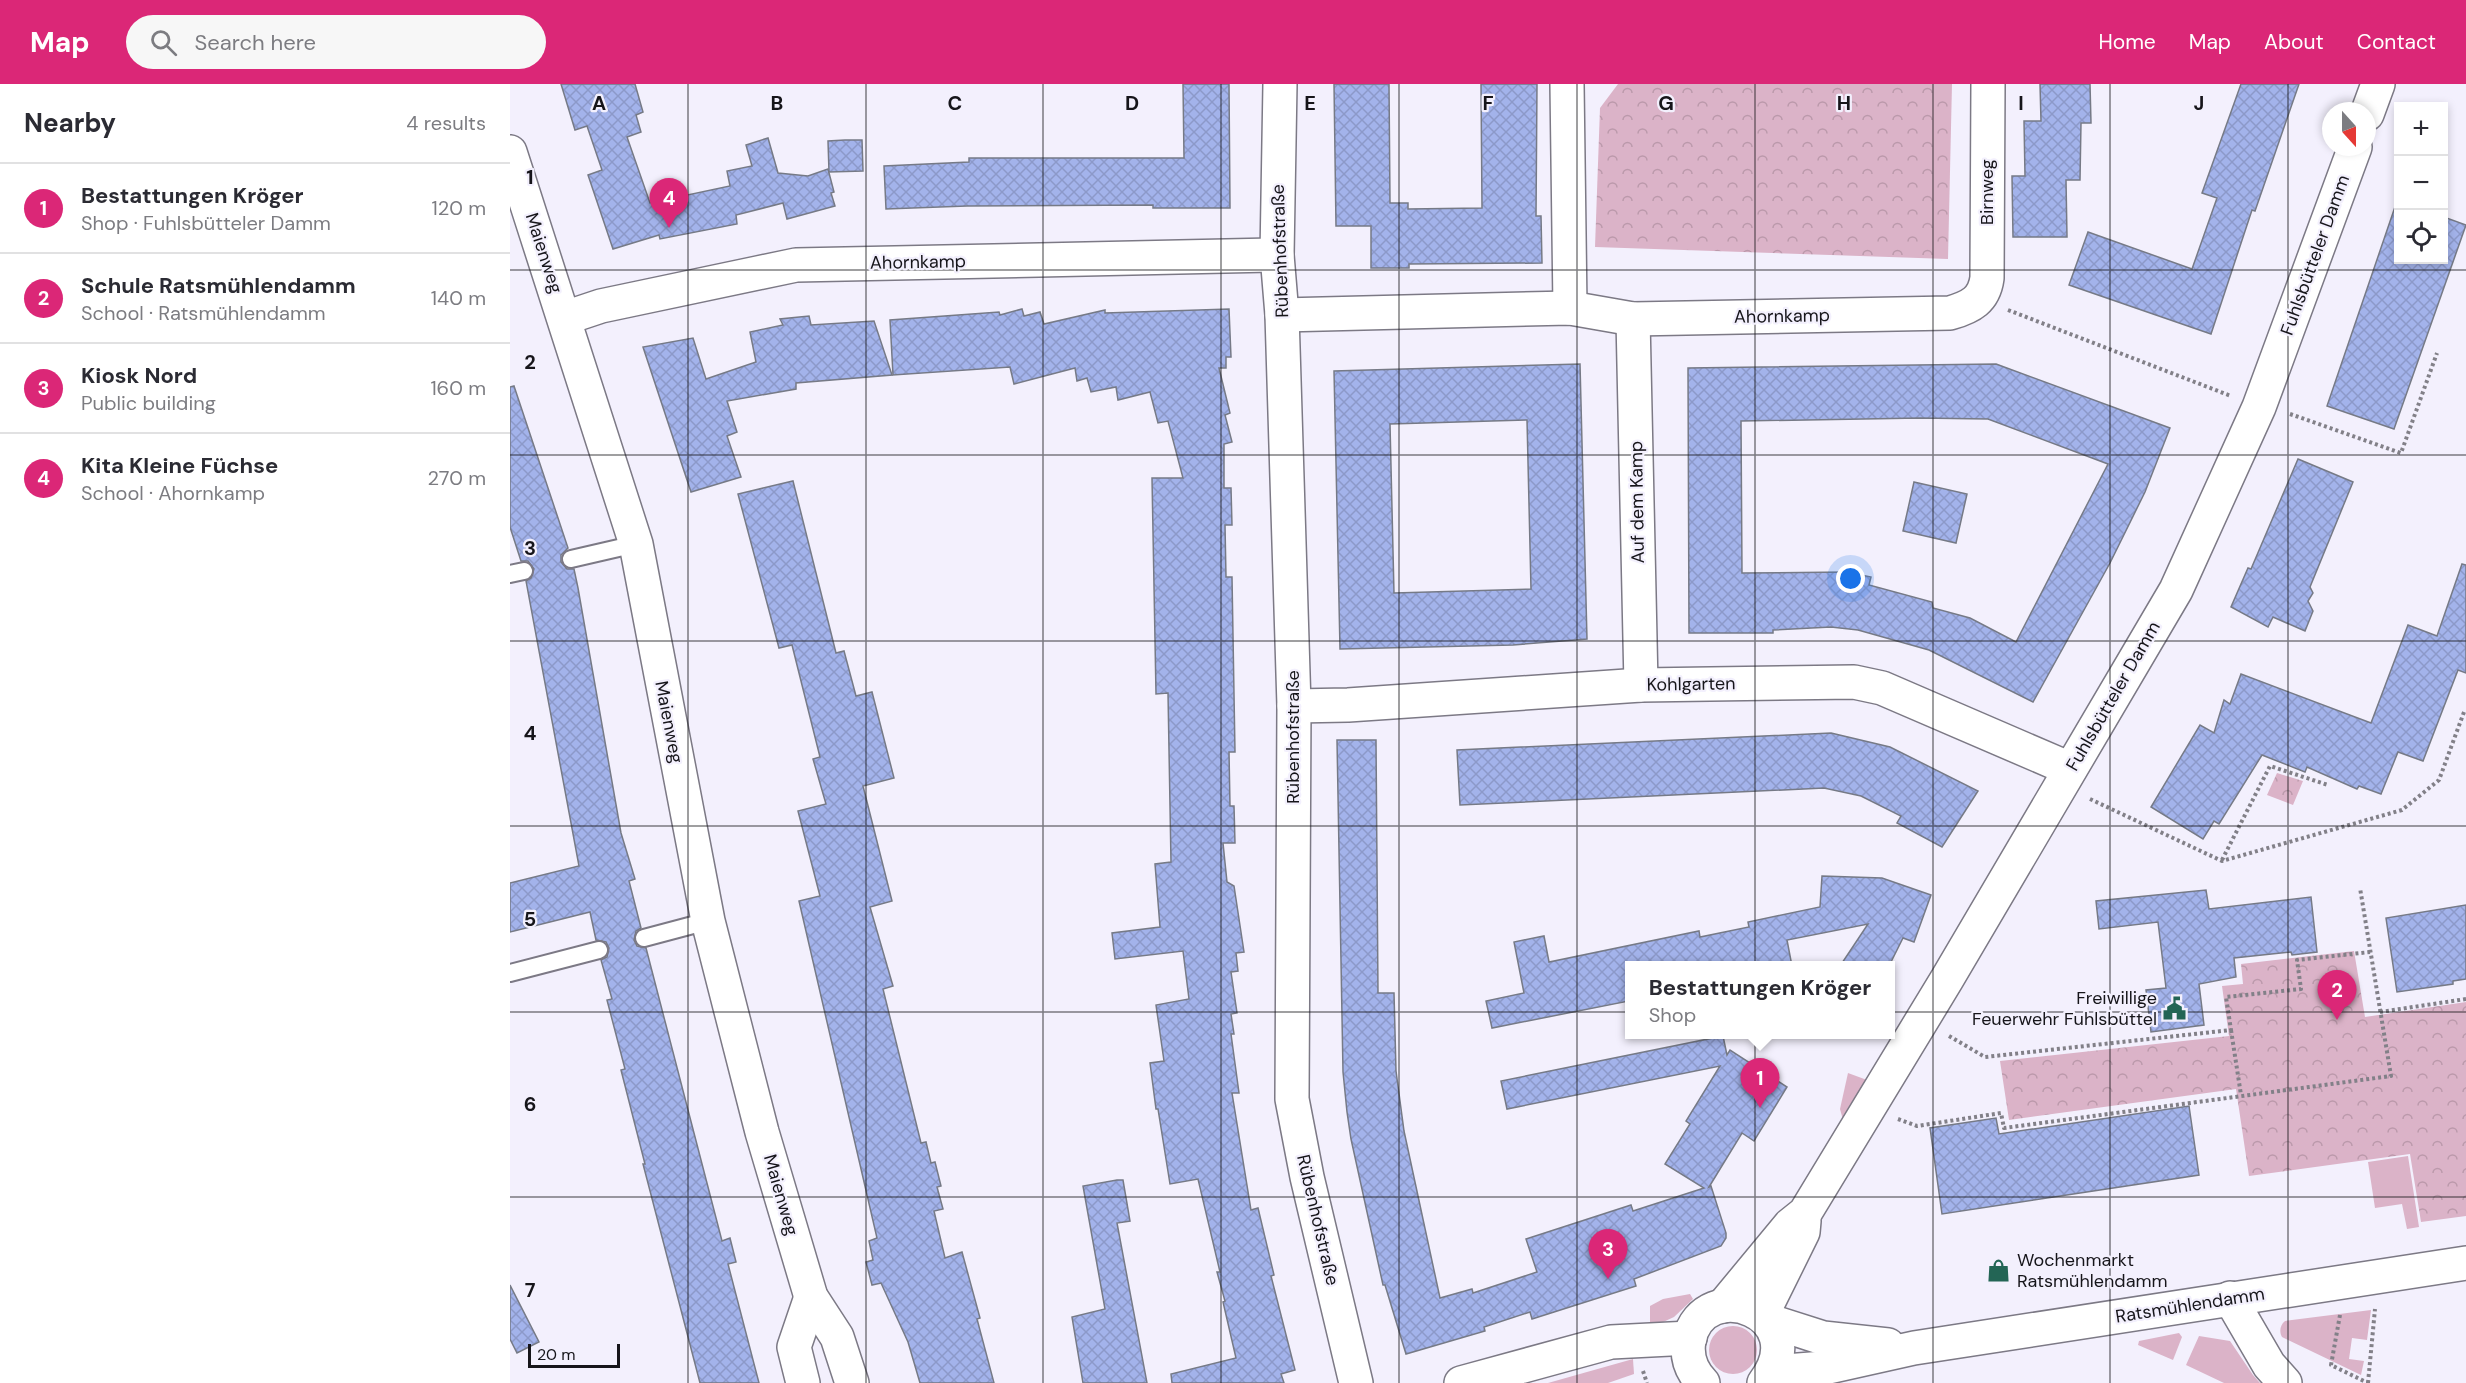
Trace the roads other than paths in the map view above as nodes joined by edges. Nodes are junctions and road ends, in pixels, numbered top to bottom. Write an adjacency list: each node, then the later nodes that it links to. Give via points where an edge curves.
1 (1280, 84): 8 (street, Rübenhofstraße)
2 (1567, 84): 10 (street)
3 (1988, 84): 9 (street, Birnweg, via 1987,278)
4 (2378, 84): 5 (street)
5 (2371, 102)
6 (510, 152): 12 (street, Maienweg)
7 (2352, 156): 18 (street, Fuhlsbütteler Damm, via 2260,405 2176,590)
8 (1276, 255): 11 (street, Rübenhofstraße); 12 (street, Ahornkamp, via 796,265 601,306)
9 (1980, 299): 13 (street, Ahornkamp, via 1968,308 1950,312)
10 (1570, 308): 11 (street, Ahornkamp); 13 (street, Ahornkamp)
11 (1282, 315): 17 (street, Rübenhofstraße)
12 (565, 318): 14 (street, Maienweg)
13 (1633, 319): 16 (street, Auf dem Kamp)
14 (636, 544): 15 (lane); 19 (street, Maienweg)
15 (571, 559)
16 (1641, 685): 17 (street, Kohlgarten); 18 (street, Kohlgarten, via 1854,682 1882,688)
17 (1294, 706): 35 (street, Rübenhofstraße, via 1292,1099)
18 (2066, 778): 23 (street, Fuhlsbütteler Damm)
19 (708, 921): 20 (lane); 25 (street, Maienweg, via 762,1132)
20 (644, 938)
21 (599, 950): 22 (lane)
22 (510, 973)
23 (1805, 1213): 27 (street, Fuhlsbütteler Damm, via 1790,1225); 28 (street, Fuhlsbütteler Damm, via 1803,1232)
24 (2466, 1263): 26 (street, Ratsmühlendamm)
25 (811, 1297): 33 (street, via 794,1347); 34 (street, Maienweg, via 837,1337)
26 (2230, 1298): 30 (street, Ratsmühlendamm); 37 (street)
27 (1723, 1306): 28 (street, Ratsmühlendamm, via 1751,1308); 29 (street, via 1702,1317)
28 (1765, 1318): 30 (street, Ratsmühlendamm, via 1823,1338); 31 (street, Ratsmühlendamm, via 1775,1332 1778,1346 1778,1359)
29 (1690, 1338): 32 (street); 36 (street, via 1611,1342)
30 (1914, 1348): 31 (street, Ratsmühlendamm)
31 (1768, 1377)
32 (1690, 1380)
33 (803, 1383)
34 (852, 1383)
35 (1356, 1383)
36 (1461, 1383)
37 (2285, 1383)

